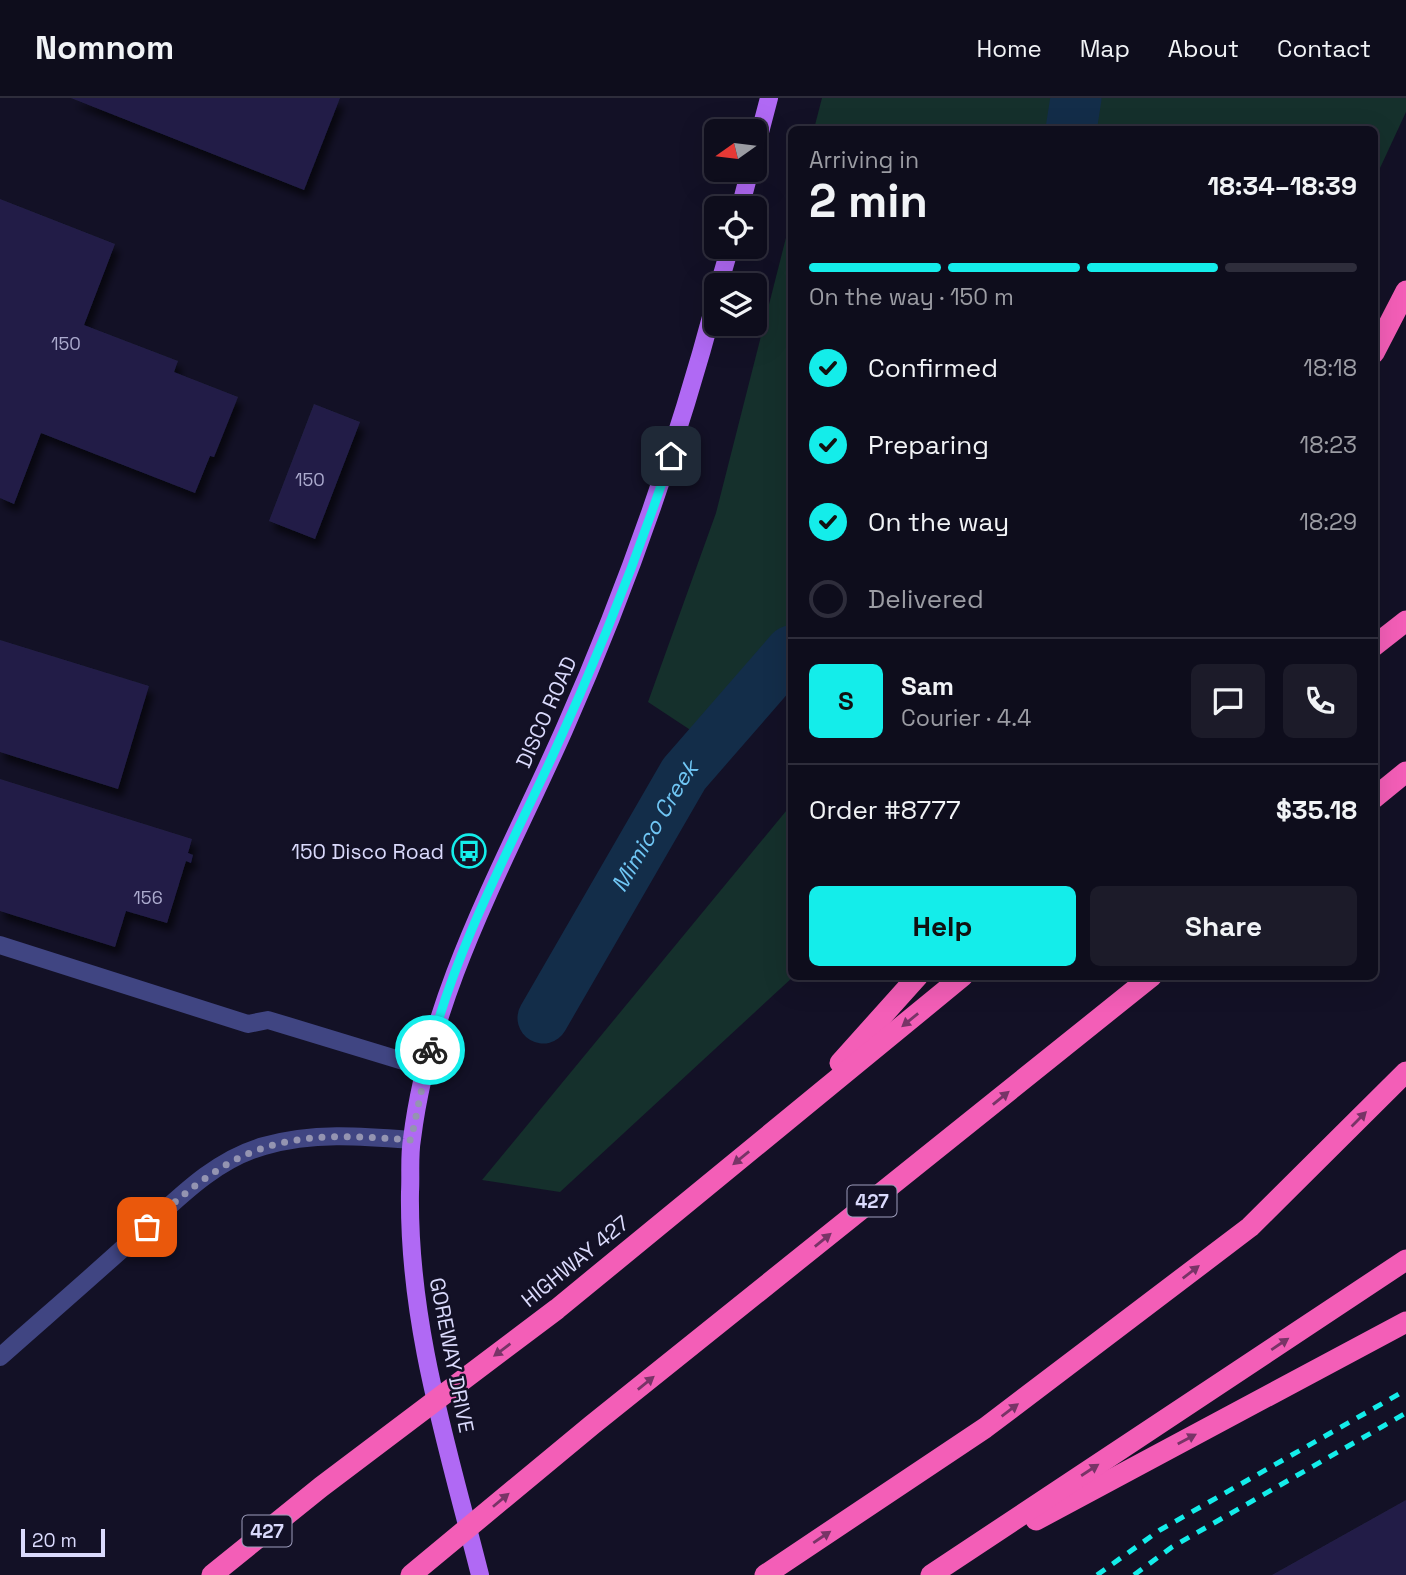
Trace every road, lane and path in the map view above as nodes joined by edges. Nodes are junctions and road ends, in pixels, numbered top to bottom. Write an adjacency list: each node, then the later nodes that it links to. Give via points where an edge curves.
1 (769, 98): 2 (main road)
2 (763, 119)
3 (1406, 291): 5 (highway)
4 (706, 336): 14 (main road, DISCO ROAD, via 641,545 572,713 469,937 439,1016)
5 (1378, 345)
6 (1406, 621): 7 (highway)
7 (1378, 643)
8 (1406, 772): 9 (highway)
9 (1378, 795)
10 (0, 945): 14 (street, via 248,1024 268,1020)
11 (914, 980): 16 (highway)
12 (958, 980): 16 (highway, HIGHWAY 427 / 427, one-way to 16)
13 (1147, 980): 22 (highway, 427, one-way to 13)
14 (426, 1068): 17 (main road, DISCO ROAD)
15 (1406, 1072): 24 (highway, one-way to 15, via 985,1428 1239,1235)
16 (794, 1115): 21 (highway, HIGHWAY 427 / 427, one-way to 21, via 557,1309)
17 (411, 1140): 20 (street, via 344,1135 299,1139 263,1146 229,1160 183,1193); 23 (main road, GOREWAY DRIVE, via 413,1288 425,1358)
18 (1406, 1260): 25 (highway, one-way to 18)
19 (1406, 1322): 25 (highway, one-way to 19)
20 (0, 1357)
21 (212, 1575)
22 (411, 1575)
23 (480, 1575)
24 (765, 1575)
25 (932, 1575)

